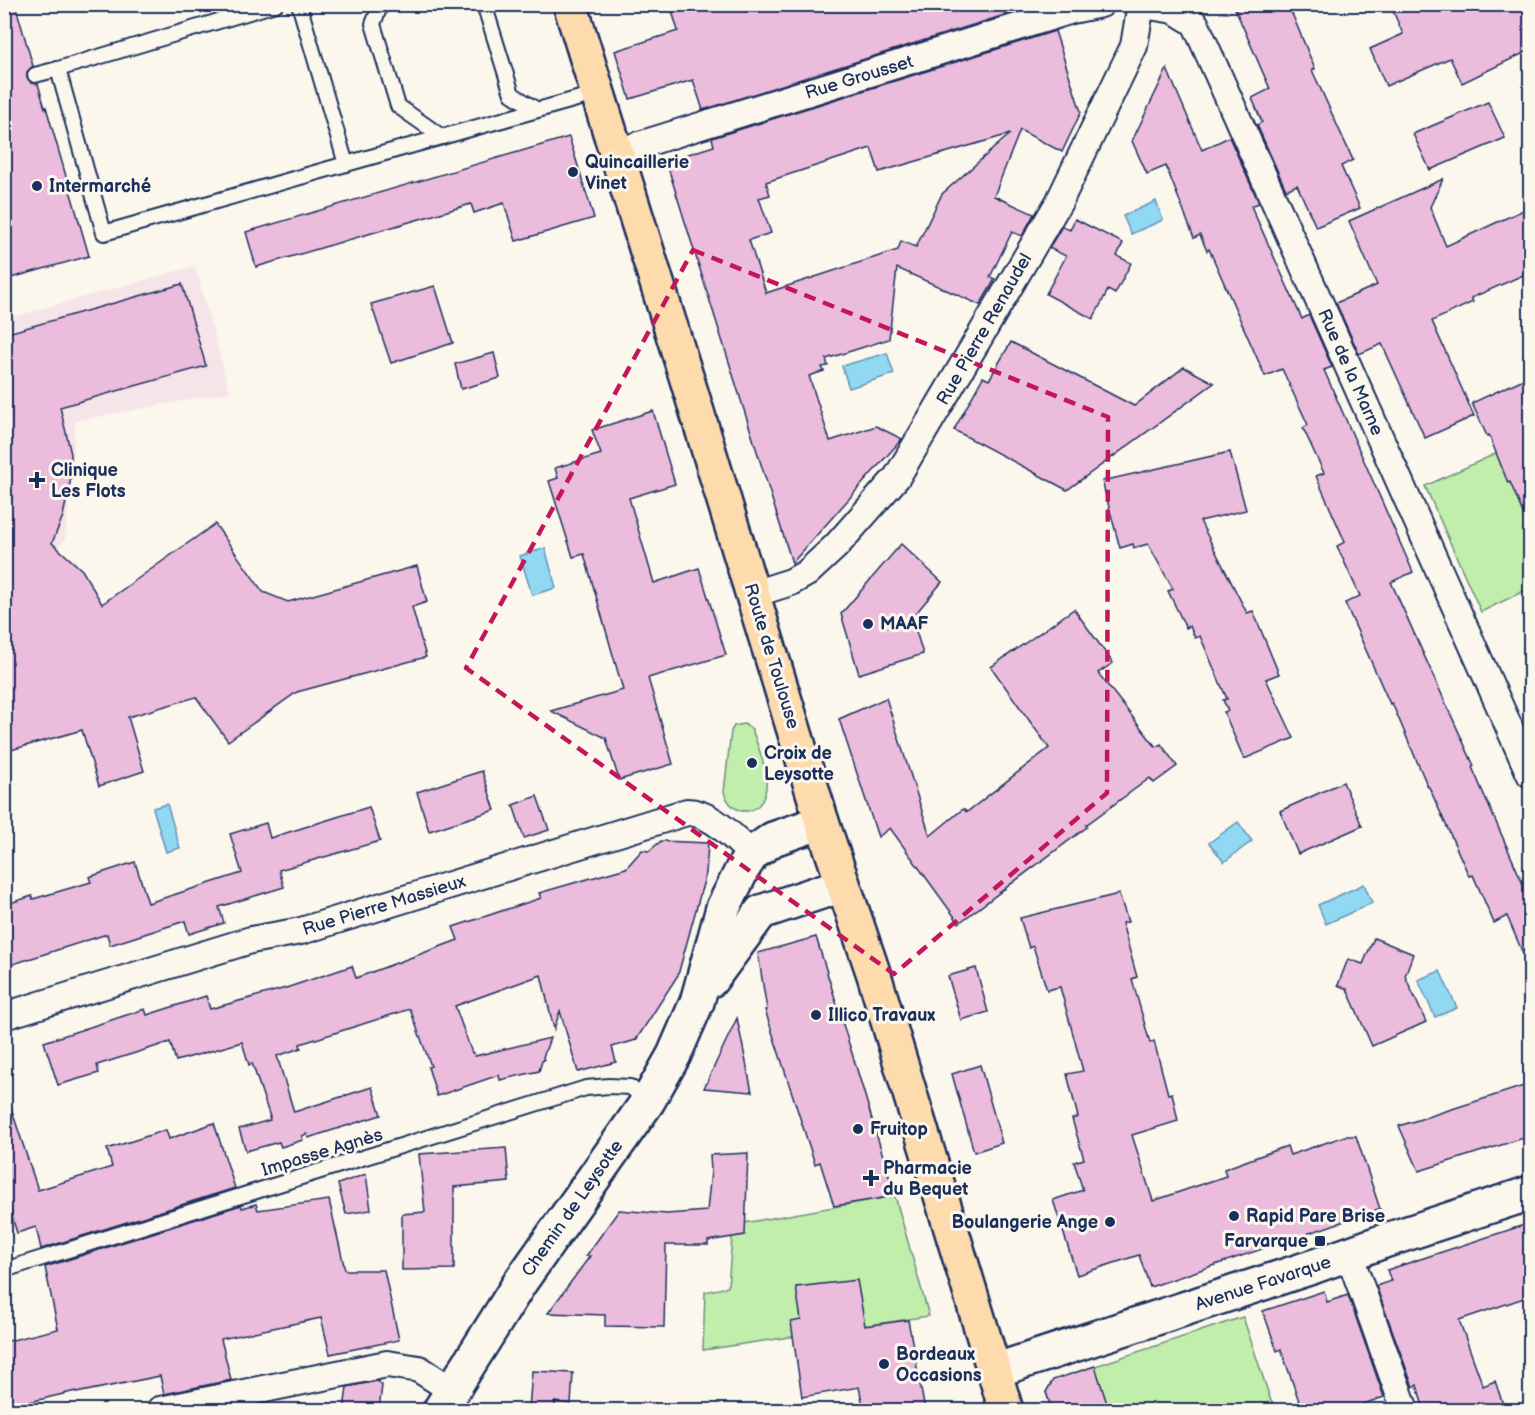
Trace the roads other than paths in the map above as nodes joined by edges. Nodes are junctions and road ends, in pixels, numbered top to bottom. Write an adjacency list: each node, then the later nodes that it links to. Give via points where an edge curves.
1 (276, 4): 8 (lane)
2 (299, 4): 14 (lane)
3 (381, 4): 12 (lane, via 373,24 398,106)
4 (484, 4): 11 (lane, via 512,94)
5 (570, 4): 10 (main road, Route de Toulouse)
6 (1101, 4): 13 (street, Rue Grousset)
7 (1140, 5): 15 (street, Rue Pierre Renaudel, via 1134,46 1059,202 897,477 807,573); 16 (street, Rue de la Marne, via 1174,10 1195,23)
8 (58, 69): 9 (lane); 14 (lane, via 104,233)
9 (35, 75)
10 (598, 93): 11 (lane); 13 (main road, Route de Toulouse)
11 (537, 110): 12 (lane)
12 (442, 137): 14 (lane)
13 (617, 152): 15 (main road, Route de Toulouse)
14 (346, 164)
15 (753, 594): 17 (main road, Route de Toulouse)
16 (1530, 774)
17 (822, 822): 18 (street, Chemin de Leysotte, via 773,839); 20 (main road, Route de Toulouse)
18 (752, 854): 19 (street, Chemin de Leysotte); 23 (street, Rue Pierre Massieux, via 702,815 687,812 302,931 250,940)
19 (736, 882): 21 (street, via 741,898); 22 (street, Chemin de Leysotte, via 723,908)
20 (842, 885): 21 (street); 28 (main road, Route de Toulouse, via 874,975)
21 (761, 912): 22 (street, Chemin de Leysotte)
22 (697, 1002): 24 (street, Chemin de Leysotte)
23 (4, 1016)
24 (648, 1101): 27 (lane, Impasse Agnès, via 630,1087 586,1088); 29 (street, Chemin de Leysotte, via 520,1281)
25 (1530, 1193): 26 (street, Avenue Favarque)
26 (1349, 1254): 28 (street, Avenue Favarque); 32 (street)
27 (4, 1270)
28 (994, 1371): 31 (main road, Route de Toulouse)
29 (446, 1400): 30 (street, via 419,1370 387,1364)
30 (160, 1410)
31 (1006, 1410)
32 (1405, 1410)

